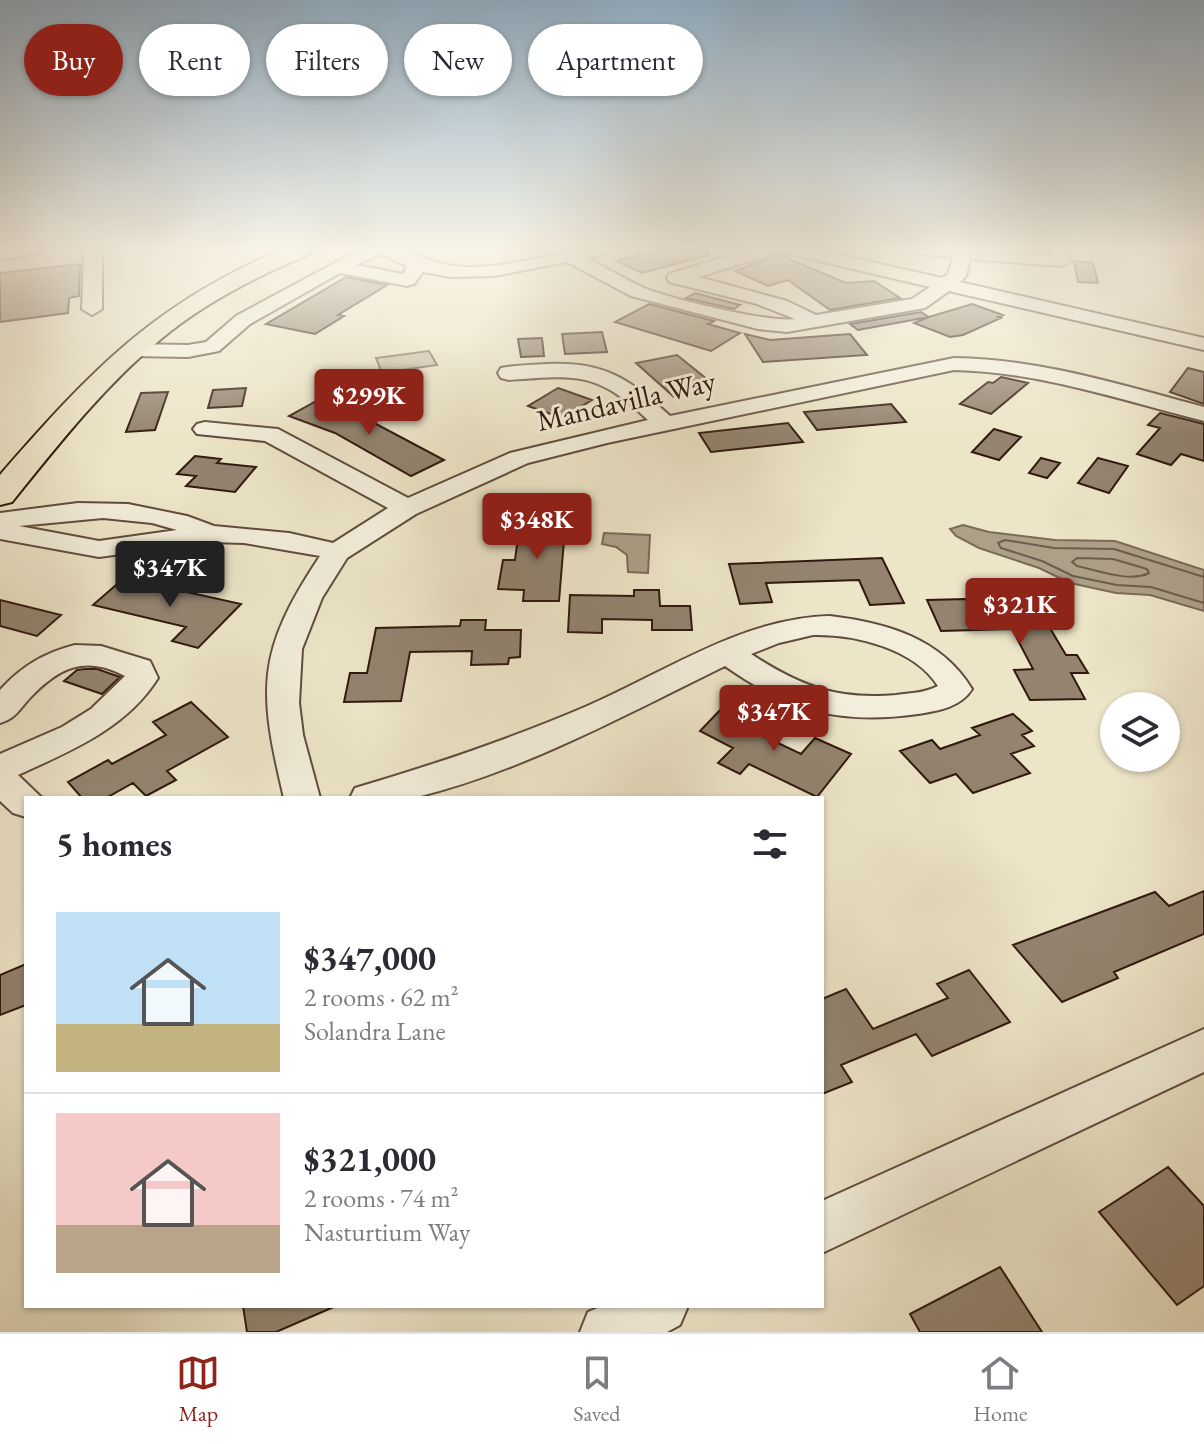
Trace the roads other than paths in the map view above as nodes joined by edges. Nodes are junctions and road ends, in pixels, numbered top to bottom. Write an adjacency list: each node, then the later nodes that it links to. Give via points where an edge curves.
1 (183, 311): 9 (main road)
2 (259, 311): 9 (street, via 212,347)
3 (712, 311): 7 (street, via 758,323)
4 (795, 311): 7 (street)
5 (881, 311): 7 (street)
6 (1094, 311): 8 (street)
7 (816, 324)
8 (1204, 344)
9 (132, 350): 14 (main road)
10 (509, 373): 12 (street, via 563,369 604,375 627,387)
11 (1204, 414): 12 (street, Mandavilla Way, via 1034,369 972,363 936,366)
12 (665, 424): 15 (street, Mandavilla Way, via 519,458)
13 (205, 429): 15 (street, via 270,434)
14 (0, 495)
15 (407, 508): 21 (street, Mandavilla Way)
16 (158, 518): 17 (street, via 98,508); 19 (street); 20 (street)
17 (0, 521)
18 (0, 531): 20 (street, via 78,547)
19 (211, 534): 20 (street); 21 (street, via 289,541)
20 (133, 544)
21 (337, 552): 26 (street, Mandavilla Way, via 307,598 286,649 282,703)
22 (729, 654): 22 (street, via 793,629 852,627 915,651 952,679 956,689 935,700 871,709 836,707 803,699); 27 (street, via 490,762)
23 (0, 712): 24 (street, via 21,685 62,659 90,654 141,673 142,678 103,717)
24 (0, 769)
25 (0, 780): 28 (street)
26 (301, 796)
27 (375, 796)
28 (24, 801)
29 (1197, 1063): 30 (street)
30 (824, 1226)
31 (657, 1308): 32 (street)
32 (608, 1332)

